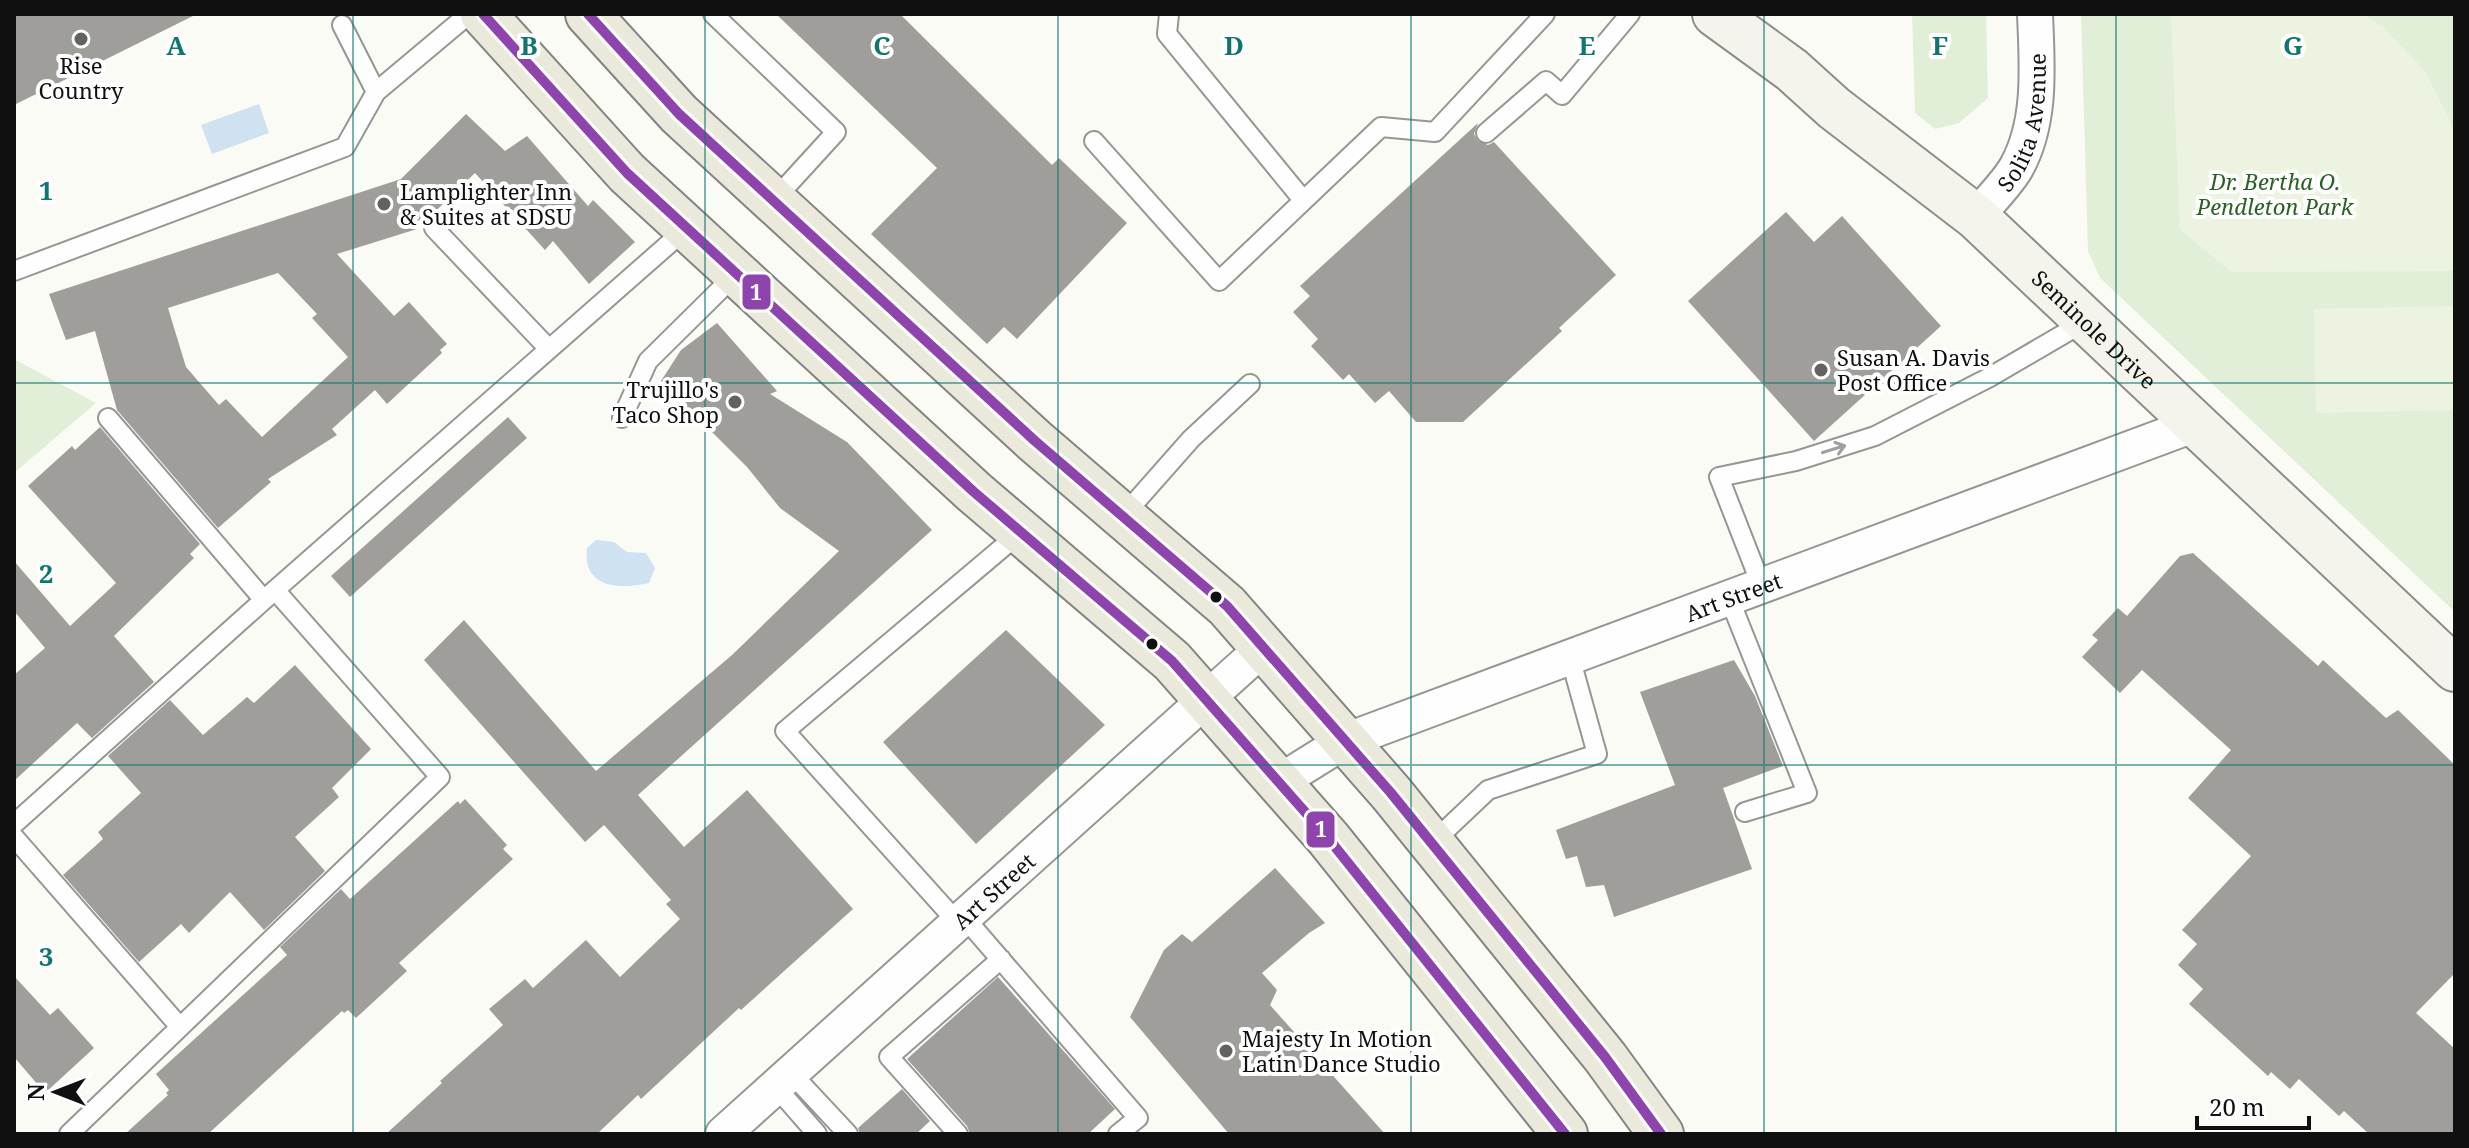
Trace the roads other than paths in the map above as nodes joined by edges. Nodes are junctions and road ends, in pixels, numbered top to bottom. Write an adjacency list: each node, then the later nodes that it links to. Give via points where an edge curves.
1 (469, 14): 11 (lane)
2 (483, 14): 18 (main road, via 627,173)
3 (588, 14): 15 (main road, via 679,114)
4 (713, 14): 15 (lane, via 836,132)
5 (1169, 14): 14 (lane, via 1167,34)
6 (1545, 14): 14 (lane, via 1435,132 1381,127)
7 (1630, 14): 12 (lane, via 1562,95 1546,81)
8 (2035, 14): 16 (street, Solita Avenue, via 2037,88 2030,133 2015,169)
9 (1726, 17): 16 (street, Seminole Drive)
10 (342, 25): 11 (lane)
11 (376, 92): 19 (lane, via 345,147)
12 (1486, 133)
13 (1094, 141): 14 (lane, via 1219,281)
14 (1303, 200)
15 (773, 201): 27 (main road)
16 (1976, 217): 21 (street, Seminole Drive)
17 (434, 228): 22 (lane)
18 (687, 228): 20 (main road); 22 (lane)
19 (14, 271)
20 (736, 274): 25 (lane, via 648,361); 28 (main road)
21 (2086, 321): 26 (street, Seminole Drive); 29 (lane, one-way to 21, via 1719,477 1796,461 1875,436)
22 (549, 349): 30 (lane)
23 (1250, 384): 27 (lane, via 1191,439)
24 (108, 418): 30 (lane)
25 (622, 418)
26 (2196, 424): 29 (street, Art Street); 34 (street, Seminole Drive)
27 (1123, 516): 32 (main road, via 1227,606)
28 (1021, 532): 35 (main road, via 1172,661); 42 (lane, via 785,731)
29 (1762, 587): 31 (street, Art Street)
30 (269, 595): 39 (lane); 44 (lane, via 440,777)
31 (1729, 598): 33 (street, Art Street); 38 (lane, via 1807,793)
32 (1263, 648): 35 (street, Art Street); 36 (main road)
33 (1570, 657): 36 (street, Art Street); 41 (lane, via 1597,754 1488,790)
34 (2455, 669)
35 (1206, 700): 37 (main road); 42 (street, Art Street)
36 (1345, 741): 37 (street, Art Street); 41 (main road)
37 (1279, 782): 53 (main road)
38 (1745, 812)
39 (14, 824)
40 (14, 837): 44 (lane)
41 (1431, 844): 46 (main road, via 1605,1057)
42 (961, 920): 43 (lane); 45 (street, Art Street)
43 (1001, 959): 51 (lane, via 889,1057); 52 (lane, via 1138,1118)
44 (180, 1027): 47 (lane)
45 (784, 1080): 48 (street, Art Street); 49 (lane); 50 (lane)
46 (1646, 1128)
47 (69, 1134)
48 (723, 1134)
49 (817, 1134)
50 (848, 1134)
51 (958, 1134)
52 (1118, 1134)
53 (1565, 1134)

